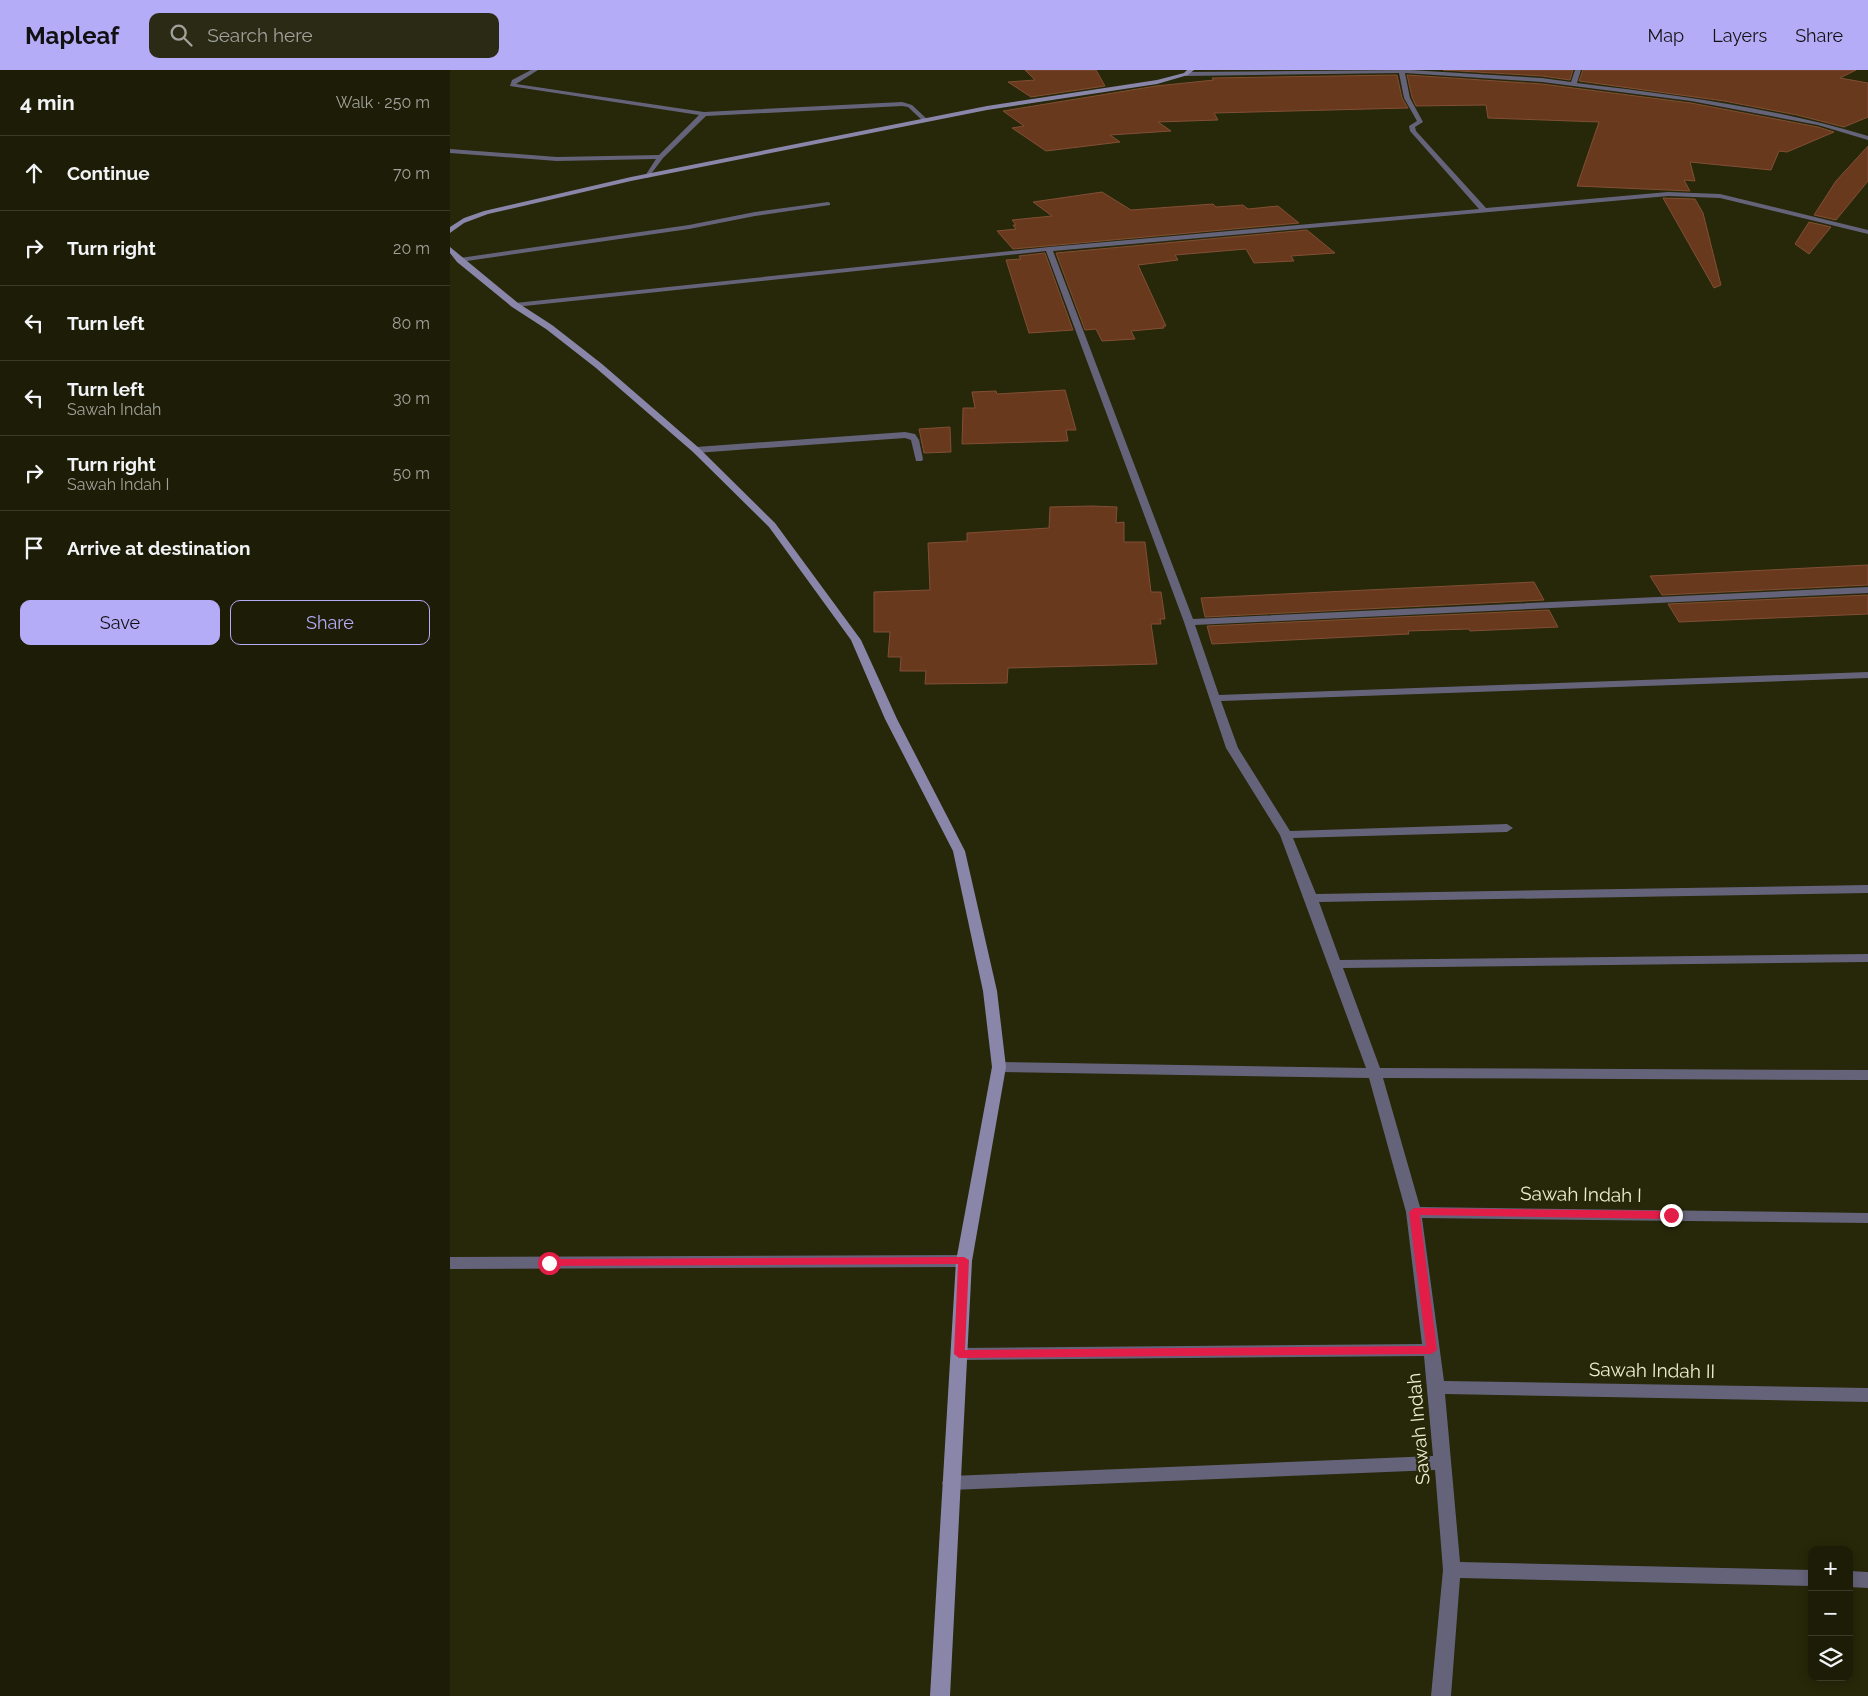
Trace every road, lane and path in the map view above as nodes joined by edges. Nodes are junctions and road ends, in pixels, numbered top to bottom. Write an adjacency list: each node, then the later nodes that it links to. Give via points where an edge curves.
1 (535, 70): 7 (street, via 512,86)
2 (1367, 70): 4 (street); 5 (street)
3 (1578, 70): 6 (street)
4 (1402, 71): 6 (street); 14 (street, via 1407,98 1420,122 1412,128)
5 (1188, 72): 8 (main road, via 1157,82 997,107)
6 (1574, 83): 9 (street, via 1768,112)
7 (704, 114): 8 (street, via 902,104 910,106); 11 (street)
8 (926, 122): 12 (main road)
9 (1868, 138)
10 (450, 151): 11 (street, via 557,158)
11 (662, 157): 12 (street)
12 (648, 176): 15 (main road, via 486,212 454,226)
13 (828, 204): 19 (street)
14 (1485, 211): 16 (street, via 1668,194 1703,194); 18 (street)
15 (450, 231)
16 (1868, 232)
17 (450, 249): 19 (main road)
18 (1049, 249): 20 (street); 24 (street, Sawah Indah)
19 (460, 260): 20 (main road)
20 (515, 305): 21 (main road, via 599,366)
21 (696, 450): 22 (street, via 905,435 915,440); 33 (main road, via 772,525 856,640 891,719 959,851 990,991)
22 (919, 459)
23 (1868, 590): 24 (street)
24 (1189, 622): 26 (street, Sawah Indah)
25 (1868, 675): 26 (street)
26 (1215, 698): 28 (street, Sawah Indah, via 1232,748)
27 (1507, 828): 28 (street)
28 (1286, 835): 30 (street, Sawah Indah)
29 (1868, 889): 30 (street)
30 (1311, 898): 32 (street, Sawah Indah)
31 (1868, 958): 32 (street)
32 (1335, 964): 34 (street, Sawah Indah)
33 (999, 1067): 34 (street); 38 (main road)
34 (1375, 1073): 35 (street); 36 (street, Sawah Indah)
35 (1868, 1075)
36 (1414, 1212): 37 (street, Sawah Indah I); 40 (street, Sawah Indah)
37 (1868, 1218)
38 (964, 1260): 39 (street); 41 (main road)
39 (450, 1263)
40 (1431, 1350): 41 (street); 42 (street, Sawah Indah)
41 (959, 1354): 45 (main road)
42 (1436, 1387): 43 (street, Sawah Indah II); 44 (street, Sawah Indah)
43 (1868, 1395)
44 (1443, 1463): 45 (street); 46 (street, Sawah Indah)
45 (951, 1483): 50 (main road)
46 (1452, 1570): 47 (street); 51 (street, Sawah Indah)
47 (1808, 1578)
48 (1853, 1579): 49 (street)
49 (1868, 1580)
50 (940, 1696)
51 (1441, 1696)

